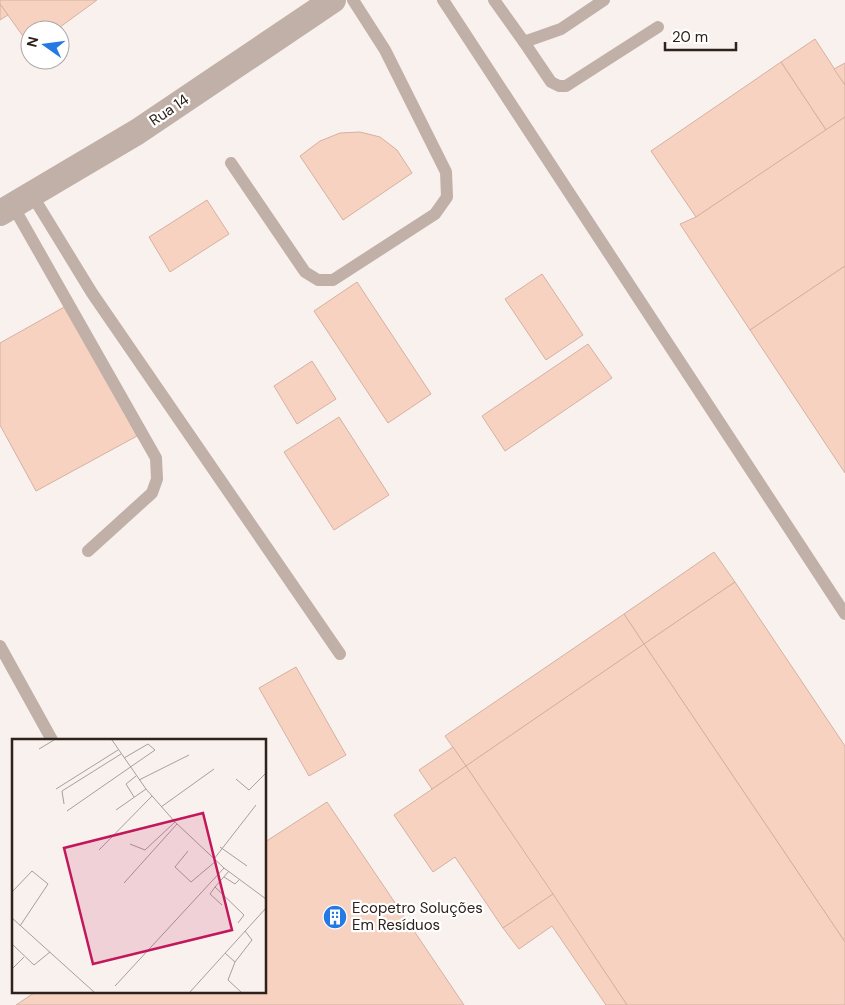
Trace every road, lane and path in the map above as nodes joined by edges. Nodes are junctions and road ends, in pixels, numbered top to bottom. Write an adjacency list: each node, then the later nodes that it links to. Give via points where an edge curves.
1 (337, 0): 7 (lane, via 385,50 446,172 446,197 435,214 333,280 318,280 305,272); 8 (street, Rua 14, via 138,132)
2 (443, 0): 10 (lane)
3 (494, 0): 6 (lane)
4 (604, 0): 6 (lane, via 561,29)
5 (658, 27): 6 (lane, via 566,86 551,82)
6 (524, 42)
7 (231, 163)
8 (15, 205): 9 (lane, via 156,458 157,479 152,493); 12 (lane, via 92,293)
9 (88, 551)
10 (845, 614)
11 (0, 646): 13 (lane)
12 (340, 654)
13 (51, 739)

